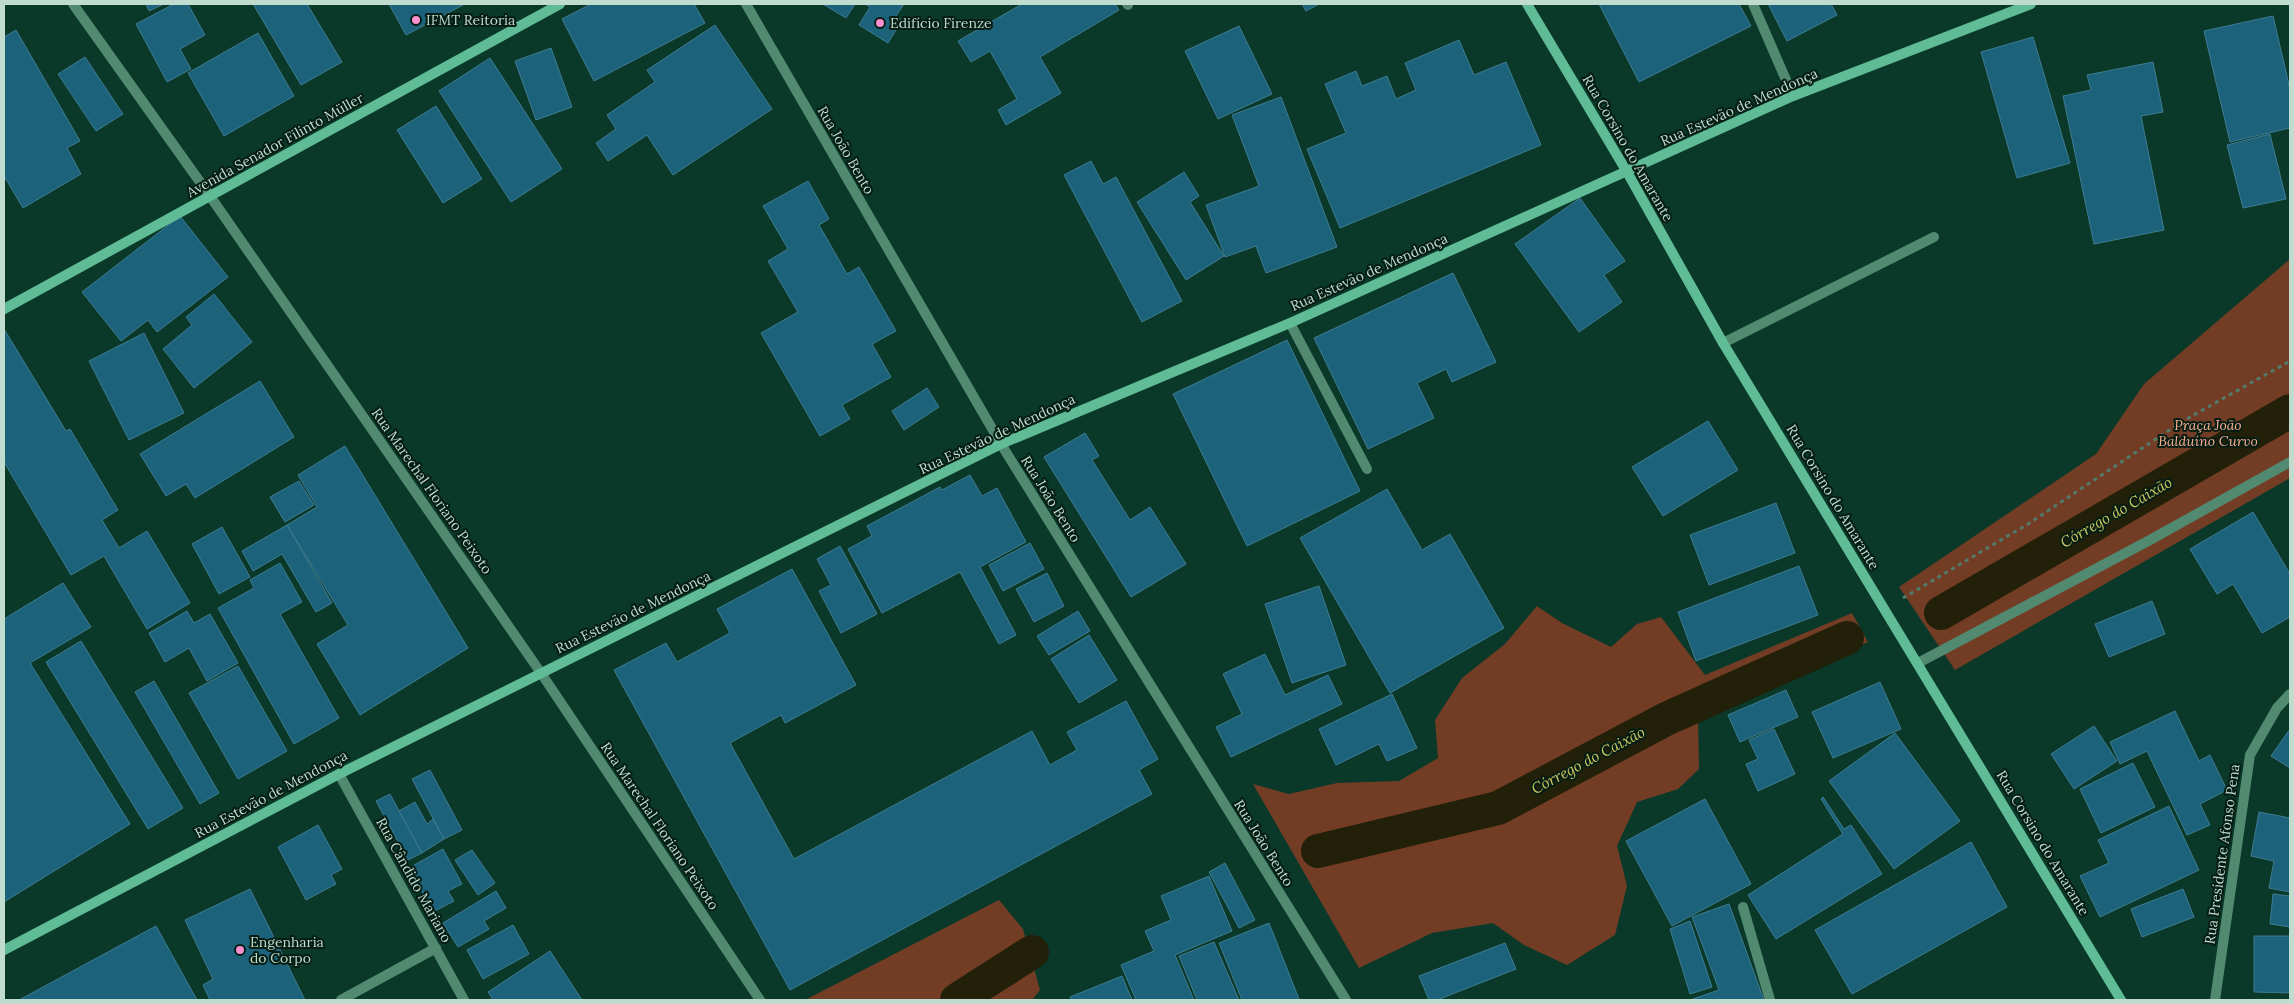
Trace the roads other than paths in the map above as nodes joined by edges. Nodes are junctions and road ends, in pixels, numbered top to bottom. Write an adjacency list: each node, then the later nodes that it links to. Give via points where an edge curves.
1 (72, 4): 9 (street, Rua Marechal Floriano Peixoto)
2 (560, 4): 9 (street, Avenida Senador Filinto Müller)
3 (746, 4): 14 (street, Rua João Bento)
4 (1527, 4): 8 (street, Rua Corsino do Amarante)
5 (1752, 4): 7 (street)
6 (2031, 4): 7 (street, Rua Estevão de Mendonça)
7 (1793, 96): 8 (street, Rua Estevão de Mendonça)
8 (1627, 172): 12 (street, Rua Estevão de Mendonça); 13 (street, Rua Corsino do Amarante)
9 (210, 196): 11 (street, Avenida Senador Filinto Müller); 18 (street, Rua Marechal Floriano Peixoto)
10 (1934, 237): 13 (street)
11 (4, 310)
12 (1290, 323): 14 (street, Rua Estevão de Mendonça); 16 (street)
13 (1723, 344): 17 (street, Rua Corsino do Amarante)
14 (1001, 444): 18 (street, Rua Estevão de Mendonça); 27 (street, Rua João Bento)
15 (2290, 462): 17 (street)
16 (1367, 469)
17 (1918, 663): 29 (street, Rua Corsino do Amarante)
18 (541, 673): 20 (street, Rua Estevão de Mendonça); 26 (street, Rua Marechal Floriano Peixoto)
19 (2290, 694): 30 (street, Rua Presidente Afonso Pena, via 2277,708 2250,756)
20 (339, 774): 22 (street, Rua Cândido Mariano); 23 (street, Rua Estevão de Mendonça)
21 (1743, 907): 28 (street)
22 (436, 948): 24 (street); 25 (street, Rua Cândido Mariano)
23 (4, 950)
24 (341, 1000)
25 (464, 1000)
26 (760, 1000)
27 (1346, 1000)
28 (1770, 1000)
29 (2121, 1000)
30 (2214, 1000)

